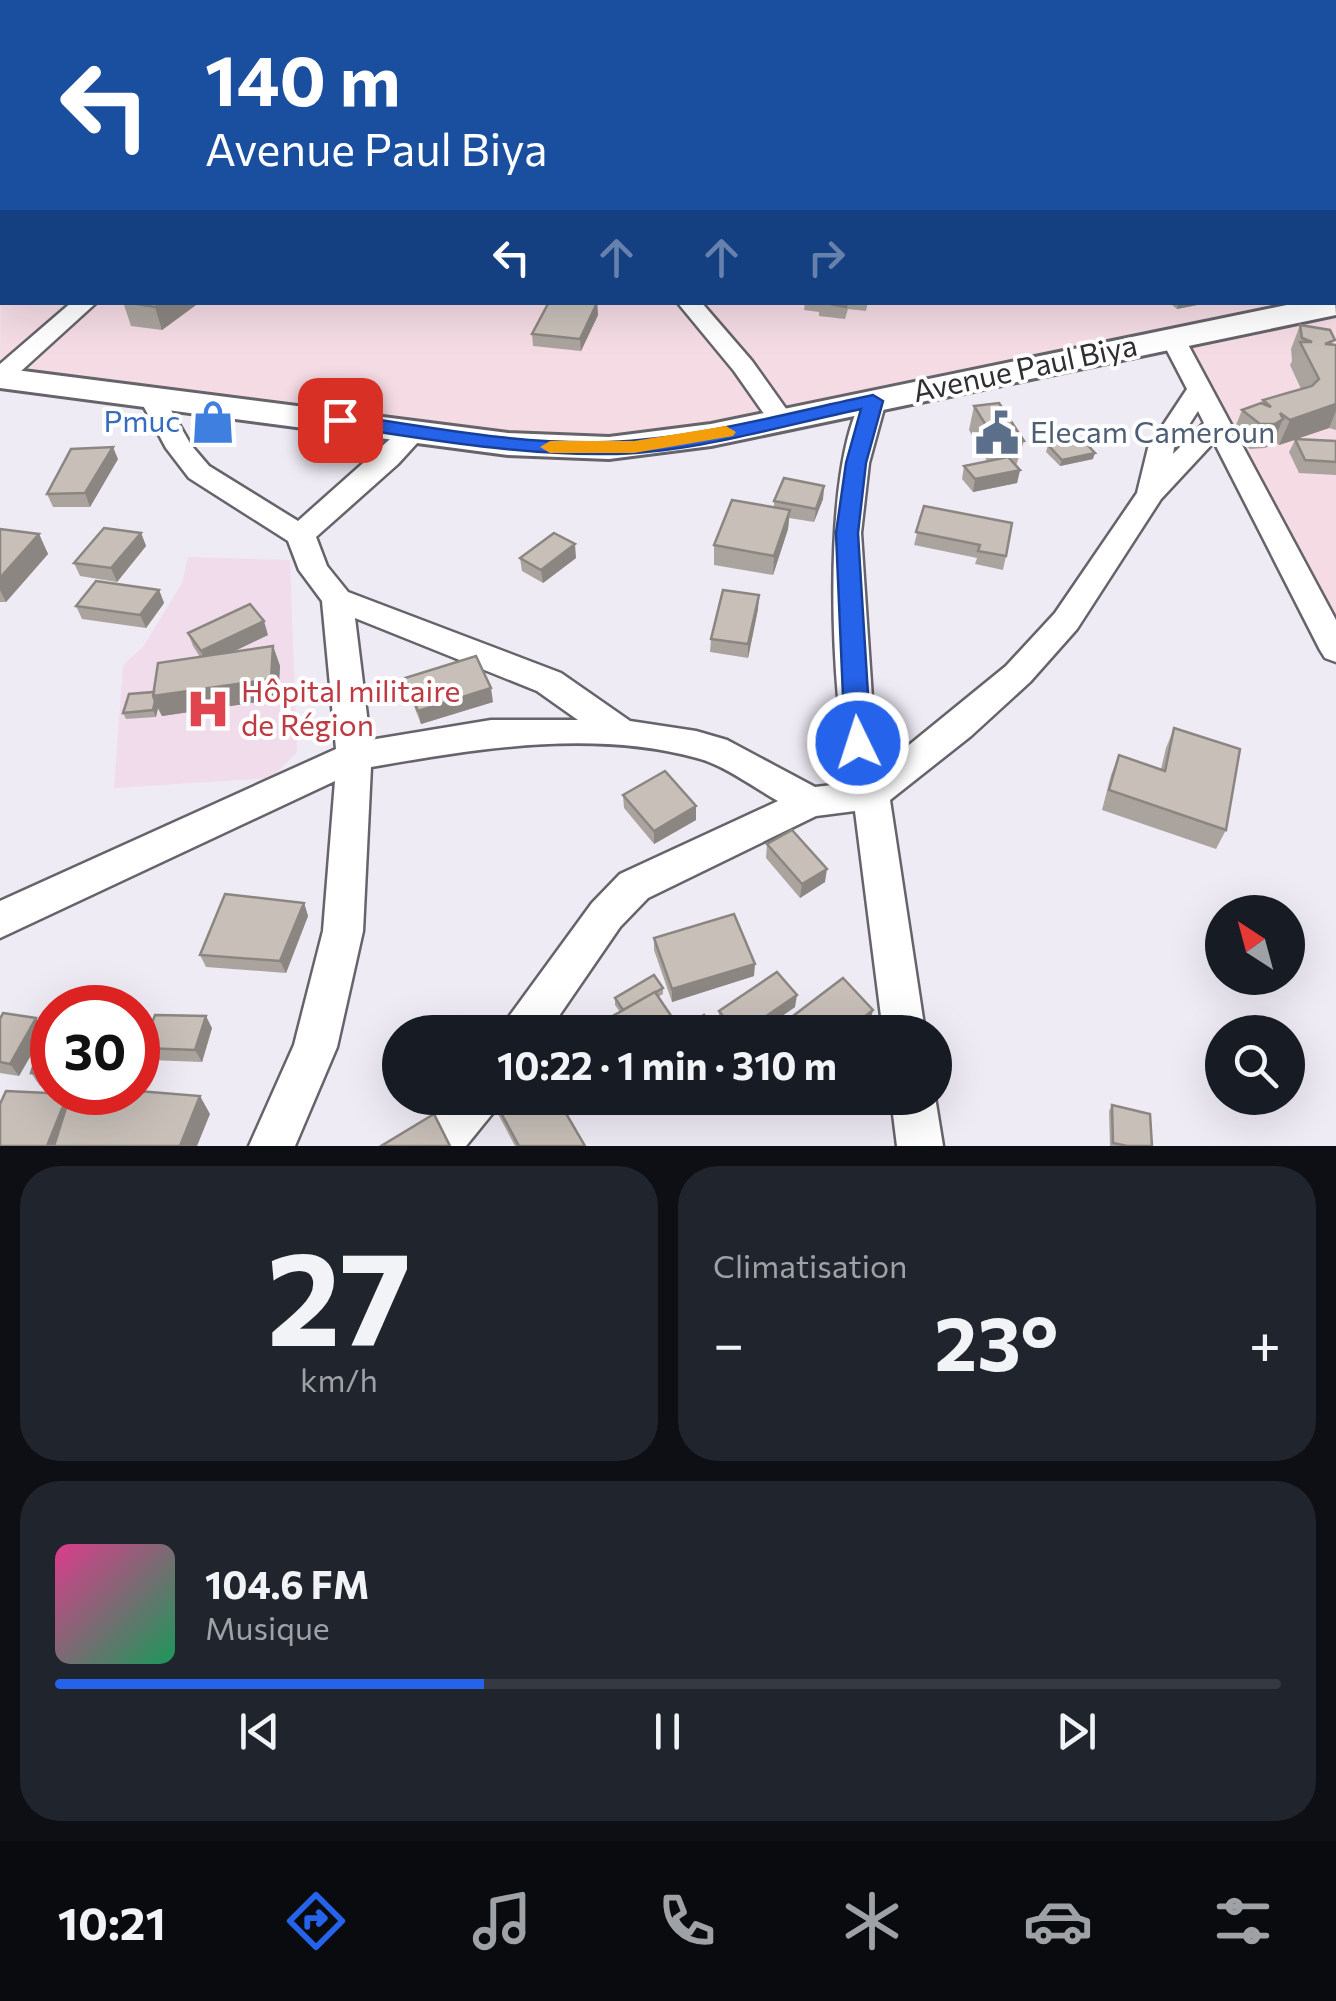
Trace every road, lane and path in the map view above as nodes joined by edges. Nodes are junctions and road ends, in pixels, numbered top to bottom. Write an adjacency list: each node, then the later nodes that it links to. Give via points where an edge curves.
1 (83, 305): 5 (street)
2 (691, 305): 9 (street)
3 (1336, 305): 4 (main road, Avenue Paul Biya)
4 (1172, 338): 6 (street); 8 (main road, Avenue Paul Biya)
5 (0, 377): 7 (main road, Avenue Paul Biya)
6 (1199, 388): 10 (street); 12 (street, via 1161,448)
7 (151, 396): 11 (main road, Avenue Paul Biya); 13 (street, via 198,472)
8 (873, 401): 9 (main road, Avenue Paul Biya); 18 (street, via 847,533 858,743)
9 (781, 420): 11 (main road, Avenue Paul Biya, via 609,448 508,444)
10 (1218, 423): 12 (street); 15 (street)
11 (416, 430): 13 (street, via 395,457 320,512)
12 (1151, 493): 18 (street, via 1066,620 1018,674)
13 (301, 536): 14 (street, via 305,556)
14 (336, 600): 16 (street, via 549,682); 17 (street)
15 (1336, 650)
16 (622, 734): 17 (street, via 491,732); 19 (street, via 715,750)
17 (354, 756): 20 (street); 25 (street, via 343,931 331,990 315,1047)
18 (870, 795): 19 (street); 22 (street)
19 (811, 802): 21 (street, via 634,886)
20 (0, 920)
21 (535, 1015)
22 (902, 1015)
23 (462, 1115): 26 (street)
24 (915, 1115): 27 (street)
25 (272, 1146)
26 (437, 1146)
27 (920, 1146)

